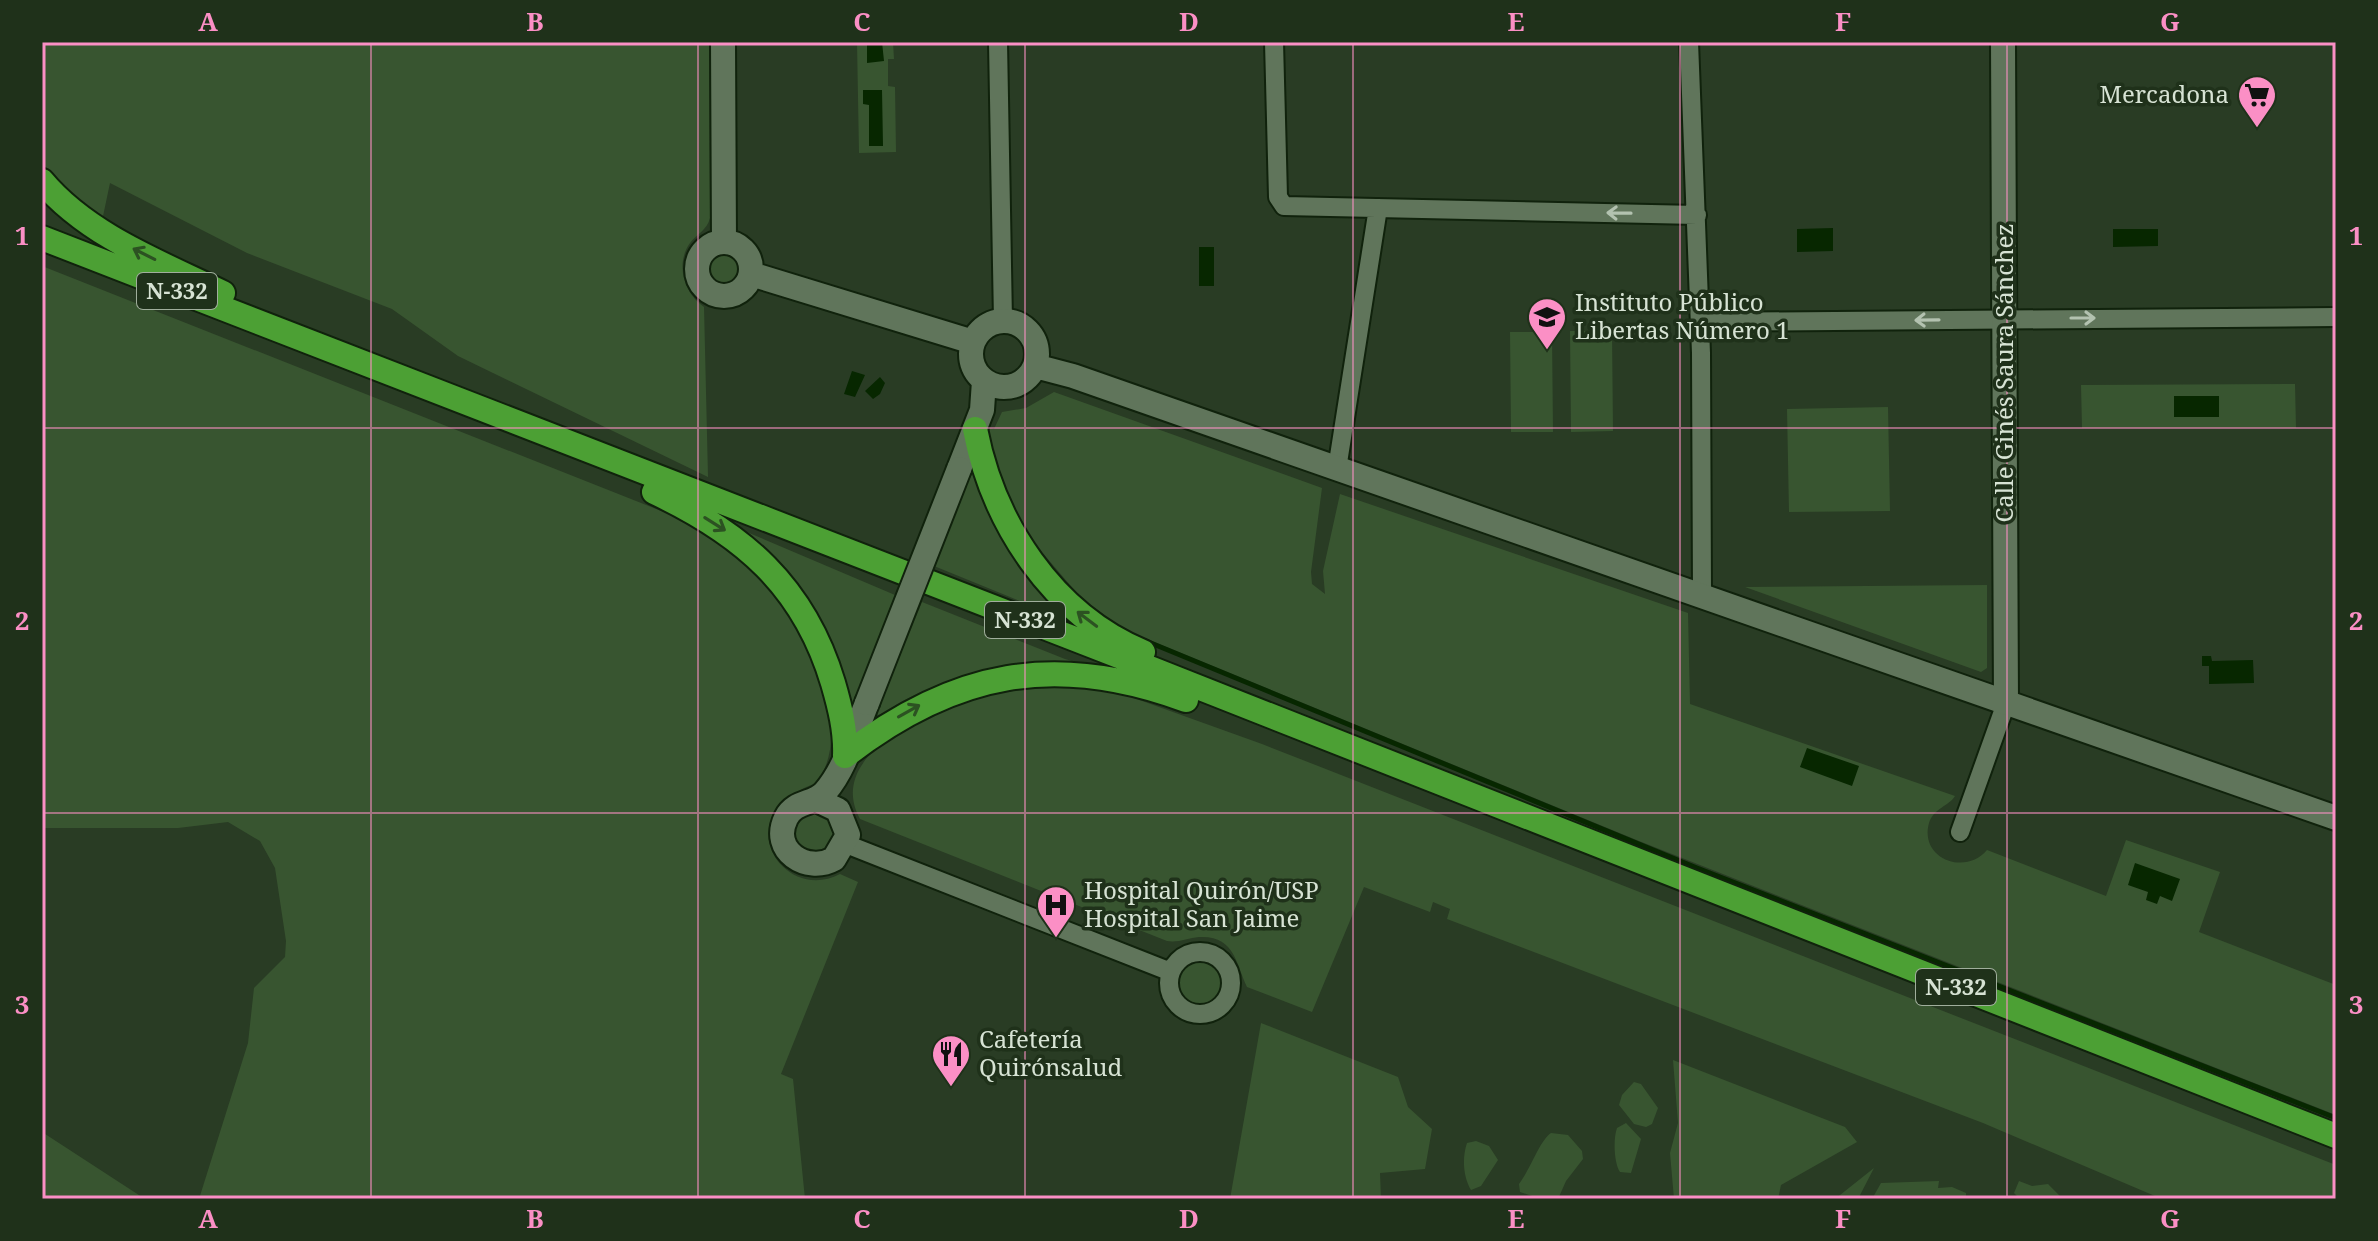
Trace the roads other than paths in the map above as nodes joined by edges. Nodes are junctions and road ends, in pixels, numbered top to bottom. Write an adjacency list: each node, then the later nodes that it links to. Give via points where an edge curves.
1 (723, 42): 10 (street)
2 (998, 42): 14 (street)
3 (1274, 42): 7 (street, via 1280,202)
4 (1689, 42): 8 (street)
5 (2003, 42): 13 (street, Calle Ginés Saura Sánchez)
6 (42, 181): 17 (highway, one-way to 6, via 273,317 114,238 62,202)
7 (1378, 208): 8 (street, one-way to 7); 22 (street)
8 (1697, 215): 15 (street)
9 (42, 238): 17 (highway, N-332)
10 (724, 242): 11 (street, via 745,252); 11 (street, via 701,255 698,273 705,288 720,296 736,294)
11 (751, 274): 16 (street)
12 (2336, 317): 13 (street, one-way to 12)
13 (2005, 319): 15 (street, one-way to 15); 24 (street, Calle Ginés Saura Sánchez)
14 (1003, 321): 16 (street, via 984,328); 18 (street, via 1030,335)
15 (1700, 322): 23 (street)
16 (973, 342): 19 (street, via 972,363)
17 (312, 343): 20 (highway, N-332)
18 (1035, 366): 19 (street, via 1022,382); 22 (street)
19 (993, 384): 21 (street)
20 (474, 407): 25 (highway, one-way to 25, via 527,438 685,506 753,552 795,599 823,651 839,703); 29 (highway, N-332)
21 (978, 420): 25 (street, bridge); 29 (highway, N-332, one-way to 21, via 1136,649 1100,628 1076,610 1025,554 989,484)
22 (1337, 469): 23 (street)
23 (1702, 595): 24 (street)
24 (2006, 703): 27 (street); 28 (street)
25 (845, 756): 26 (street); 29 (highway, one-way to 29, via 890,722 936,697 998,678 1090,674 1140,683 1533,827)
26 (830, 797): 30 (street, via 847,826); 30 (street, via 799,804 786,818 783,837 791,854 807,864 826,864)
27 (2336, 818)
28 (1960, 832)
29 (1575, 837): 32 (highway, N-332)
30 (846, 844): 31 (street)
31 (1171, 972)
32 (2336, 1136)

